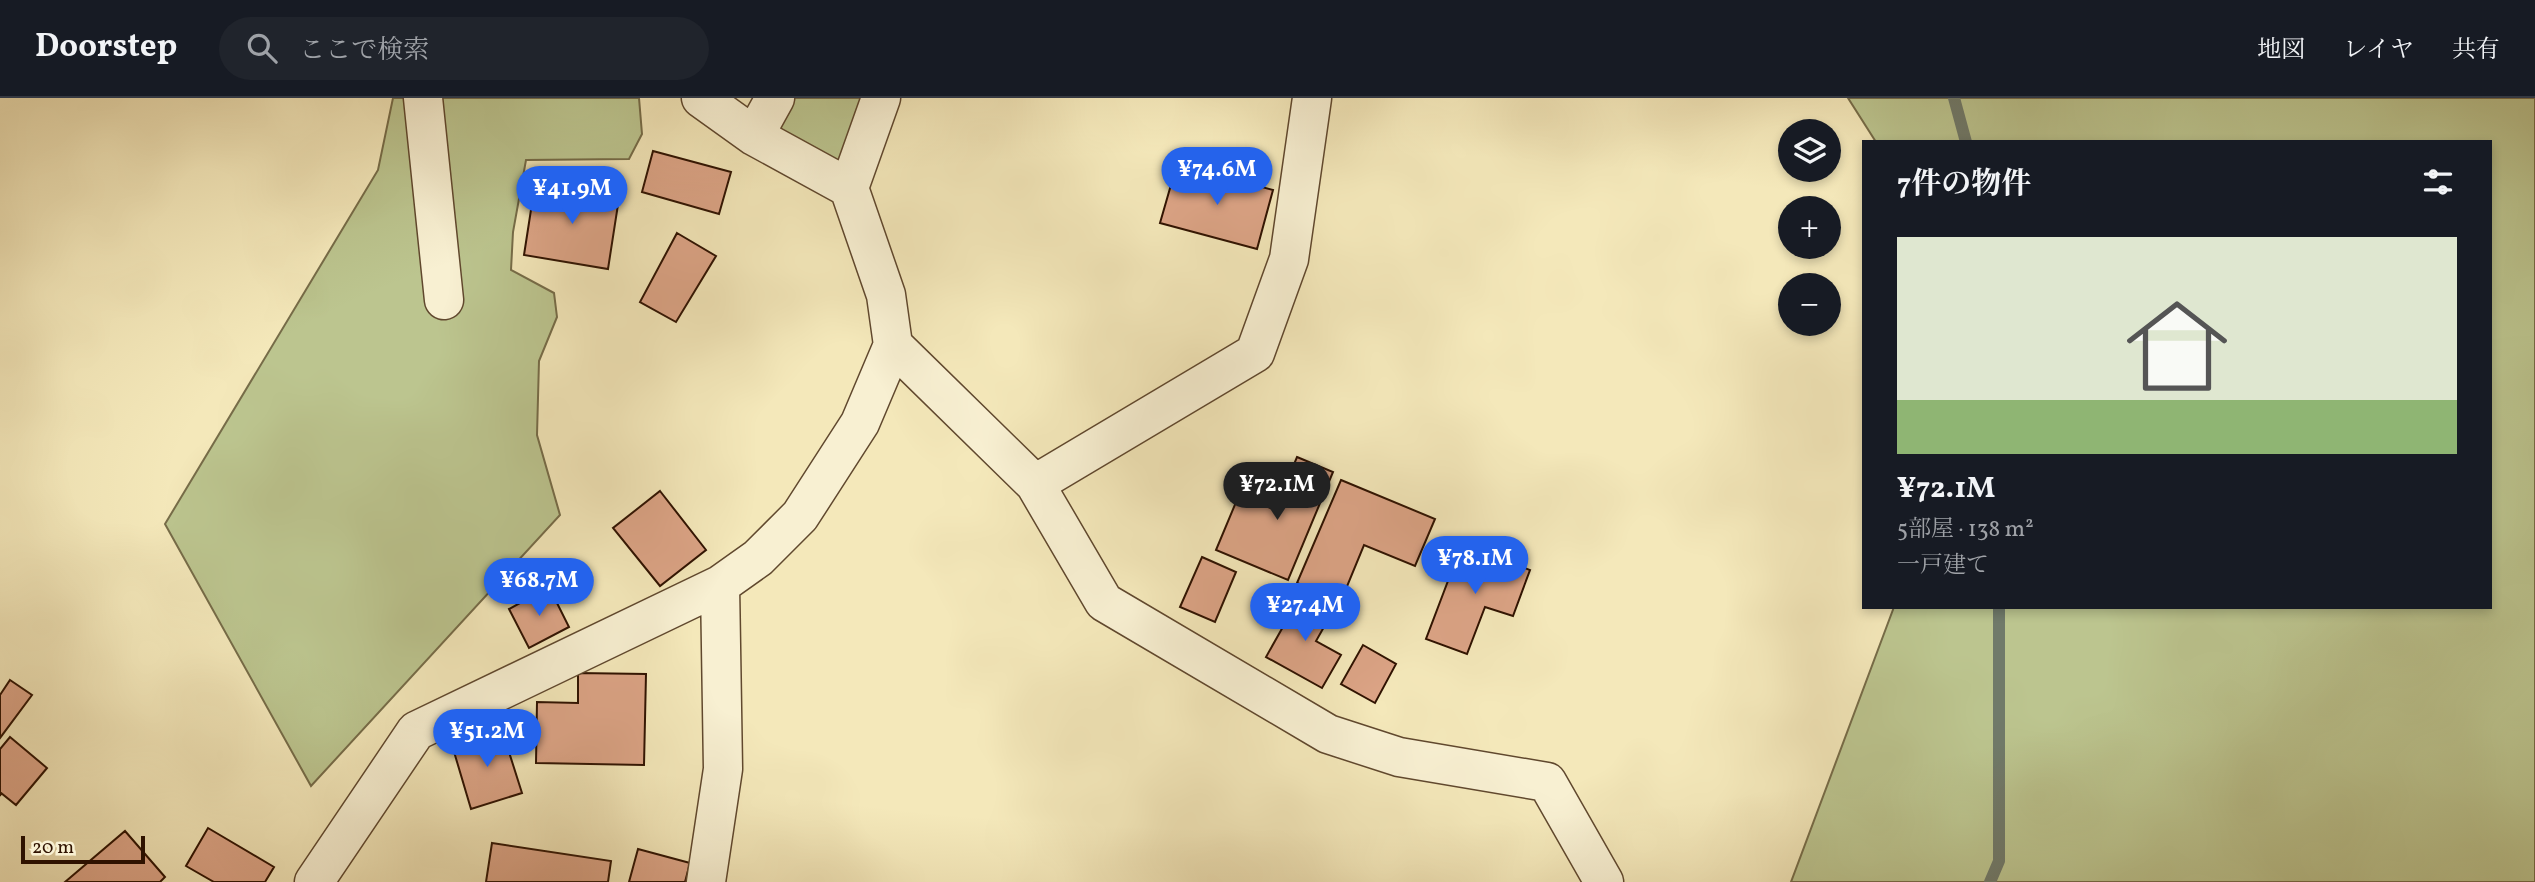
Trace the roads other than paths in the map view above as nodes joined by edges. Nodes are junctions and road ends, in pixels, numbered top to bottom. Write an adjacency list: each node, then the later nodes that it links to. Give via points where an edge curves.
1 (423, 98): 8 (street)
2 (702, 98): 6 (street)
3 (775, 98): 6 (street)
4 (881, 98): 7 (street)
5 (1312, 98): 10 (street, via 1289,259 1255,353)
6 (754, 136): 7 (street)
7 (849, 188): 9 (street, via 886,295)
8 (444, 300)
9 (893, 345): 10 (street); 11 (street, via 860,423 800,516 758,558)
10 (1035, 484): 14 (street, via 1104,602 1328,734 1399,757 1547,782)
11 (720, 585): 12 (street, via 416,731); 13 (street, via 723,769)
12 (314, 882)
13 (706, 882)
14 (1604, 882)

